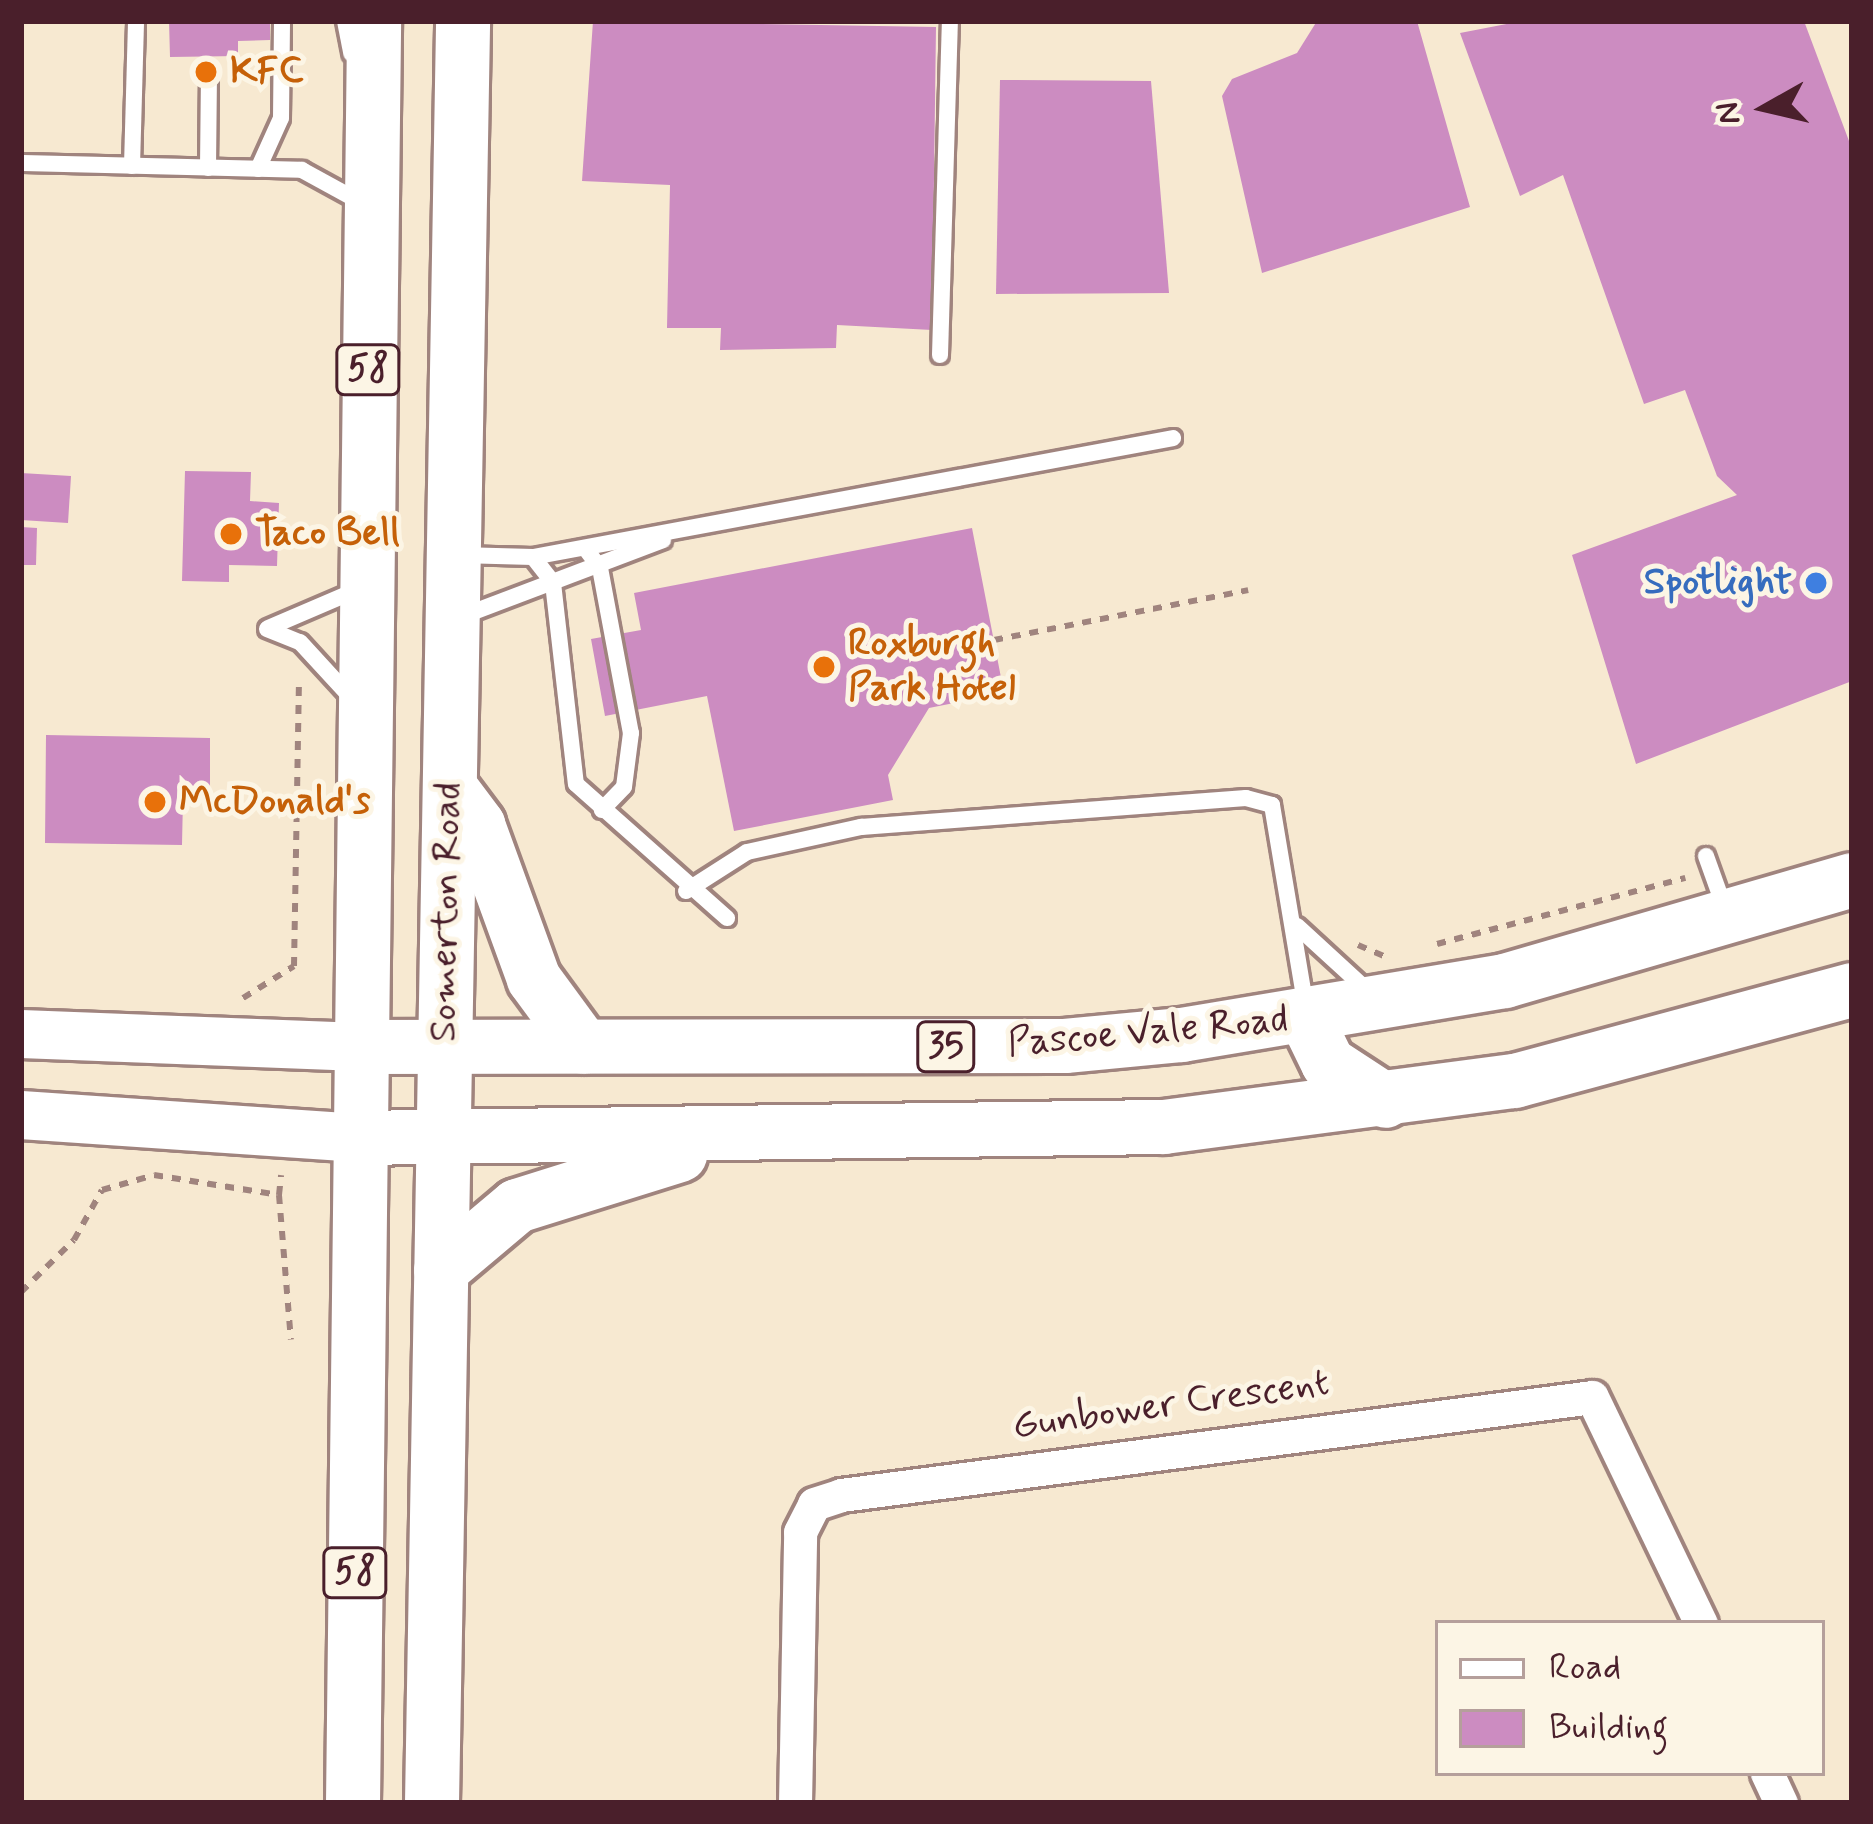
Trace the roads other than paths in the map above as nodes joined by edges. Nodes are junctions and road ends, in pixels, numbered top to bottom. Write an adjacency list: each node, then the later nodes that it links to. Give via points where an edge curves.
1 (136, 21): 10 (lane)
2 (282, 21): 12 (lane, via 281,118)
3 (345, 21): 8 (lane)
4 (374, 21): 8 (main road, 58)
5 (464, 21): 18 (main road, Somerton Road / 58)
6 (950, 21): 14 (lane)
7 (209, 80): 11 (lane)
8 (372, 154): 13 (main road, 58)
9 (21, 164): 10 (lane)
10 (132, 166): 11 (lane)
11 (208, 168): 12 (lane)
12 (258, 169): 13 (lane, via 302,170)
13 (370, 208): 22 (main road, 58)
14 (940, 355)
15 (1173, 438): 16 (lane)
16 (692, 527): 17 (lane); 20 (lane)
17 (585, 548): 19 (lane); 20 (lane)
18 (455, 554): 19 (lane); 23 (main road, Somerton Road / 58)
19 (533, 557): 21 (lane)
20 (600, 568): 21 (lane); 26 (lane, via 631,733 624,787)
21 (553, 583): 23 (lane); 26 (lane, via 566,755)
22 (364, 586): 24 (main road, 58); 24 (lane, via 267,628 300,642)
23 (453, 621): 25 (main road, Somerton Road / 58)
24 (361, 706): 37 (main road, 58)
25 (450, 787): 38 (main road, via 478,825 535,979); 39 (main road, Somerton Road / 58)
26 (602, 810): 29 (lane)
27 (1708, 863): 31 (lane)
28 (1852, 880): 31 (main road, Pascoe Vale Road / 35)
29 (686, 891): 30 (lane); 32 (lane, via 747,852 861,827 1246,798 1272,805)
30 (727, 918)
31 (1729, 921): 34 (main road, Pascoe Vale Road / 35)
32 (1296, 925): 34 (lane); 35 (lane)
33 (1852, 990): 40 (main road, via 1577,1068)
34 (1390, 1007): 35 (main road, Pascoe Vale Road / 35)
35 (1307, 1020): 38 (main road, Pascoe Vale Road / 35, via 1065,1046); 40 (main road, via 1328,1063)
36 (21, 1034): 37 (street)
37 (354, 1047): 39 (main road, Pascoe Vale Road / 35); 44 (main road, 58)
38 (584, 1047): 39 (main road, Pascoe Vale Road / 35)
39 (444, 1048): 42 (main road, Somerton Road / 58)
40 (1386, 1101): 43 (main road, via 1012,1136)
41 (21, 1115): 44 (street)
42 (444, 1137): 43 (main road); 44 (main road); 45 (main road, Somerton Road / 58)
43 (746, 1137): 45 (main road, via 517,1206)
44 (355, 1138): 47 (main road, 58)
45 (441, 1270): 48 (main road, Somerton Road / 58)
46 (1699, 1620): 49 (street, Gunbower Crescent, via 1592,1397 841,1495 814,1504 800,1532)
47 (352, 1803)
48 (432, 1803)
49 (795, 1803)

